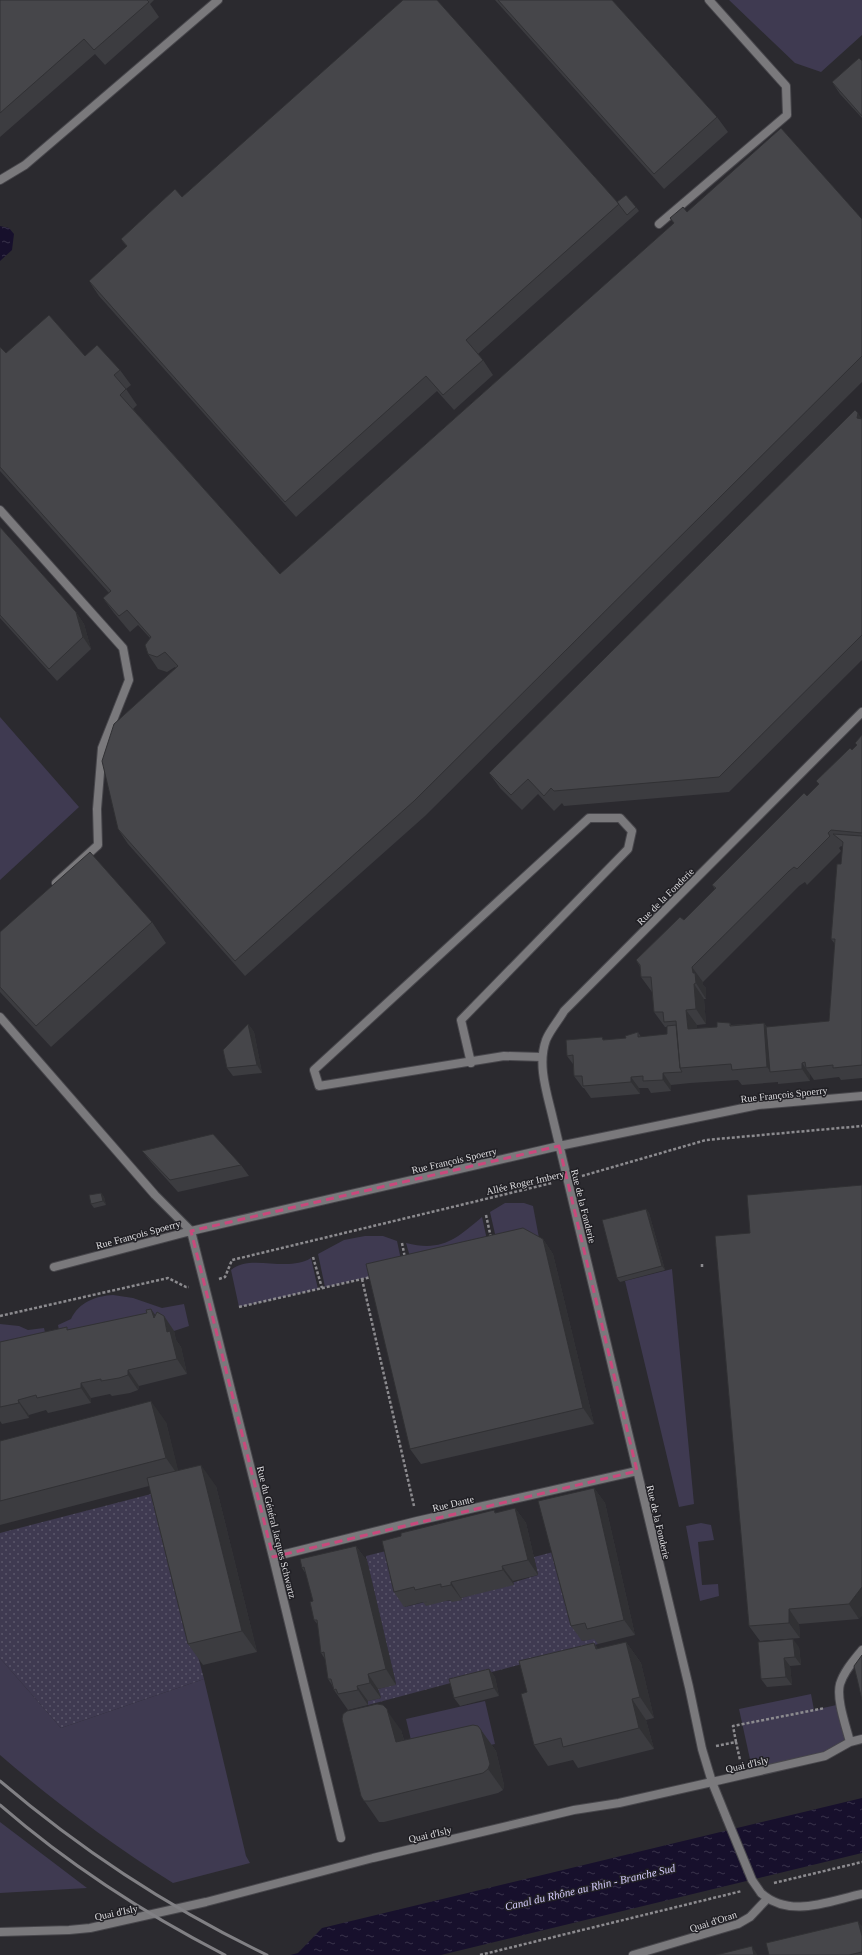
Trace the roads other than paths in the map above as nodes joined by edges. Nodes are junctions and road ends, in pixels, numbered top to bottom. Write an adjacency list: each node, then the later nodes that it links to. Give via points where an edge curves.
1 (218, 0): 3 (street, via 25,165)
2 (709, 0): 4 (street, via 786,86 787,115)
3 (0, 180)
4 (659, 224)
5 (0, 510): 7 (street, via 123,648 129,680 102,748 97,809 98,845)
6 (862, 712): 9 (street, Rue de la Fonderie, via 564,1011 547,1039)
7 (52, 886)
8 (0, 1017): 13 (street, via 150,1190)
9 (542, 1057): 10 (street, via 504,1056); 12 (street, Rue de la Fonderie, via 544,1081)
10 (471, 1063): 10 (street, via 319,1086 314,1070 589,818 620,818 632,831 628,849 461,1020)
11 (862, 1096): 12 (street, Rue François Spoerry, via 758,1105)
12 (559, 1146): 13 (street, Rue François Spoerry); 15 (street, Rue de la Fonderie)
13 (191, 1231): 14 (street, Rue François Spoerry); 16 (street, Rue du Général Jacques Schwartz)
14 (54, 1267)
15 (637, 1471): 16 (street, Rue Dante); 20 (street, Rue de la Fonderie)
16 (273, 1556): 21 (street, Rue du Général Jacques Schwartz)
17 (862, 1650): 19 (street, via 846,1671 840,1684 841,1704)
18 (862, 1739): 19 (street, Quai d'Isly)
19 (850, 1742): 20 (street, Quai d'Isly, via 825,1756)
20 (712, 1782): 23 (street, Rue de la Fonderie, bridge, via 752,1880); 24 (street, Quai d'Isly, via 619,1803 574,1810 373,1858 206,1902 90,1928)
21 (341, 1838)
22 (862, 1894): 23 (street, via 802,1907 781,1905)
23 (764, 1896): 25 (street, Quai d'Oran, via 750,1917 738,1924)
24 (0, 1932)
25 (632, 1955)

